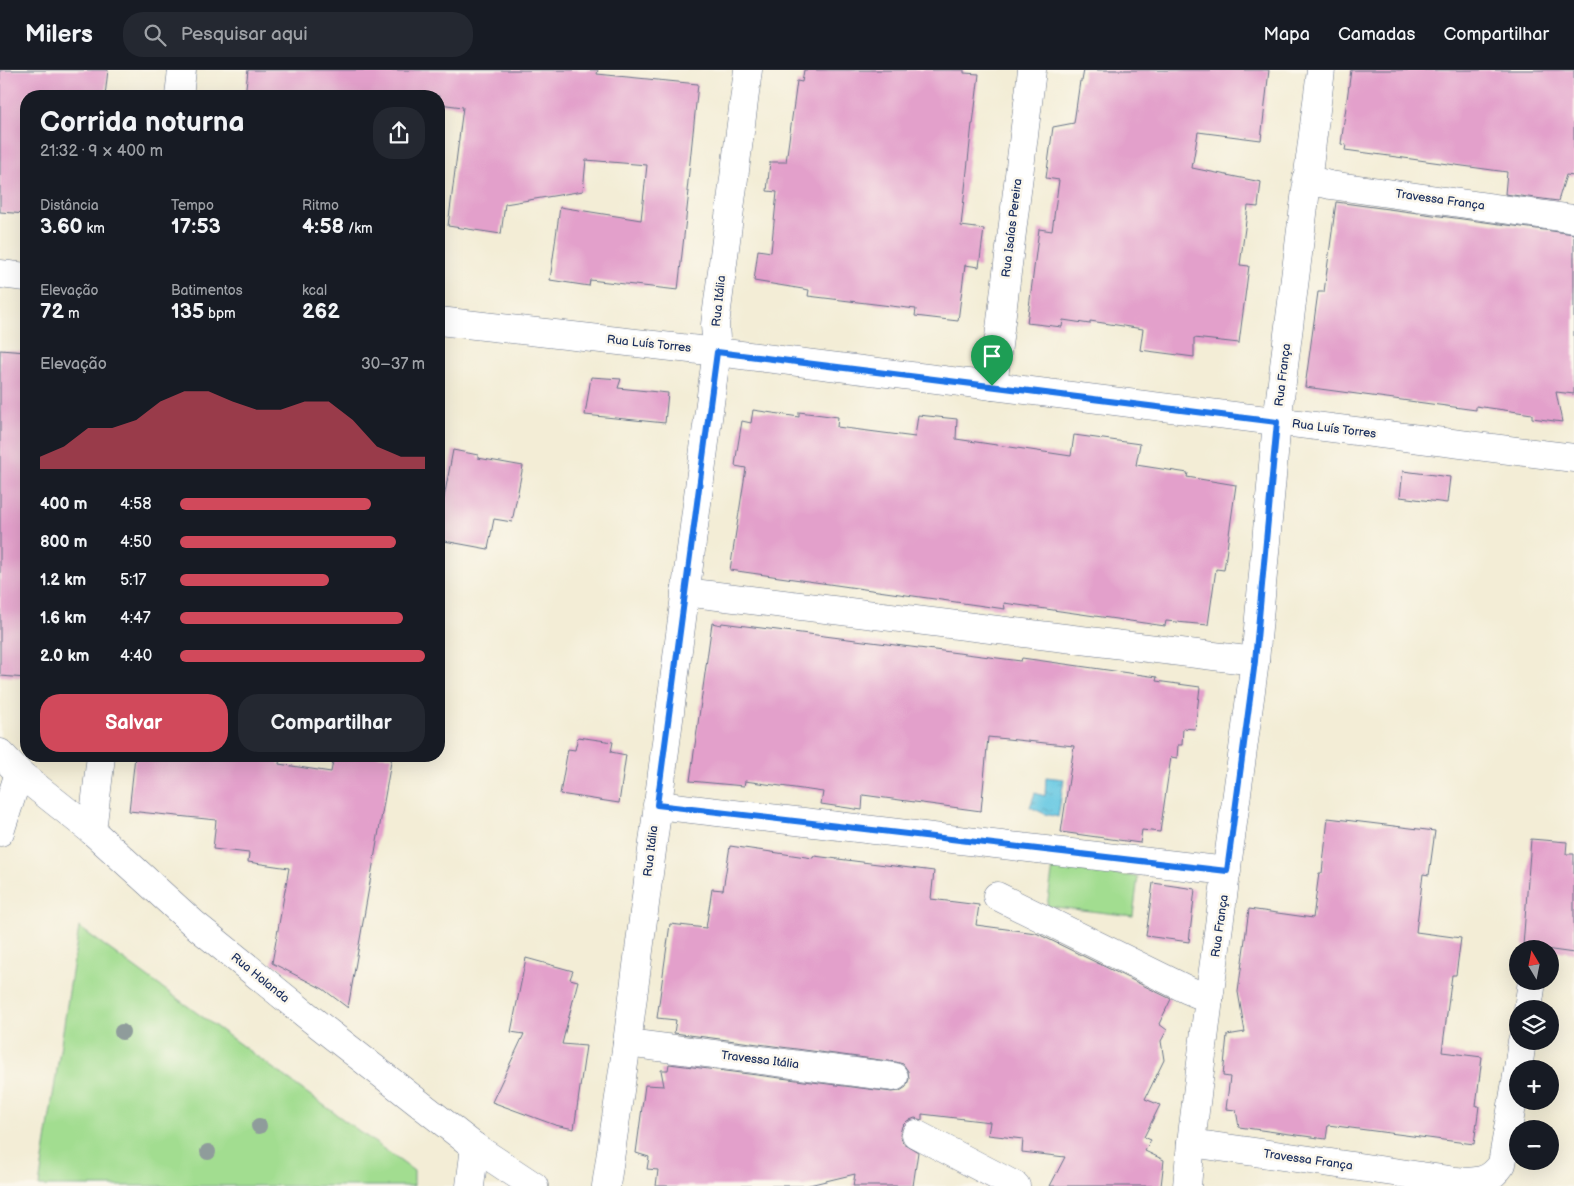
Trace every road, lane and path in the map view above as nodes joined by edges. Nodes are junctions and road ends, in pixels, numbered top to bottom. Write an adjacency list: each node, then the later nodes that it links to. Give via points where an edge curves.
1 (182, 70): 5 (street)
2 (748, 70): 11 (street, Rua Itália, via 715,325)
3 (1032, 70): 12 (street, Rua Isaías Pereira)
4 (1321, 70): 6 (street, Rua França)
5 (180, 90)
6 (1306, 179): 7 (street, Travessa França); 13 (street, Rua França)
7 (1574, 219)
8 (0, 274): 9 (street)
9 (20, 276)
10 (445, 322): 11 (street, Rua Luís Torres)
11 (717, 352): 12 (street, Rua Luís Torres); 15 (street, Rua Itália)
12 (992, 386): 13 (street, Rua Luís Torres)
13 (1277, 422): 14 (street, Rua Luís Torres); 16 (street, Rua França)
14 (1574, 458)
15 (685, 592): 16 (street); 20 (street, Rua Itália)
16 (1255, 661): 23 (street, Rua França)
17 (0, 753): 19 (street, Rua Holanda)
18 (100, 762): 21 (street)
19 (19, 773): 21 (street, Rua Holanda); 22 (street)
20 (657, 805): 23 (street); 26 (street, Rua Itália)
21 (92, 831): 31 (street, Rua Holanda, via 192,923)
22 (0, 832)
23 (1227, 871): 25 (street, Rua França)
24 (997, 896): 25 (street)
25 (1209, 999): 30 (street, Rua França)
26 (627, 1043): 27 (street, Travessa Itália); 34 (street, Rua Itália)
27 (894, 1076)
28 (1511, 1110): 30 (street, Travessa França, via 1502,1164 1483,1181 1456,1181)
29 (916, 1134): 35 (street)
30 (1191, 1143): 36 (street, Rua França)
31 (475, 1147): 32 (street); 33 (street, Rua Holanda)
32 (470, 1186)
33 (534, 1186)
34 (606, 1186)
35 (1016, 1186)
36 (1188, 1186)

